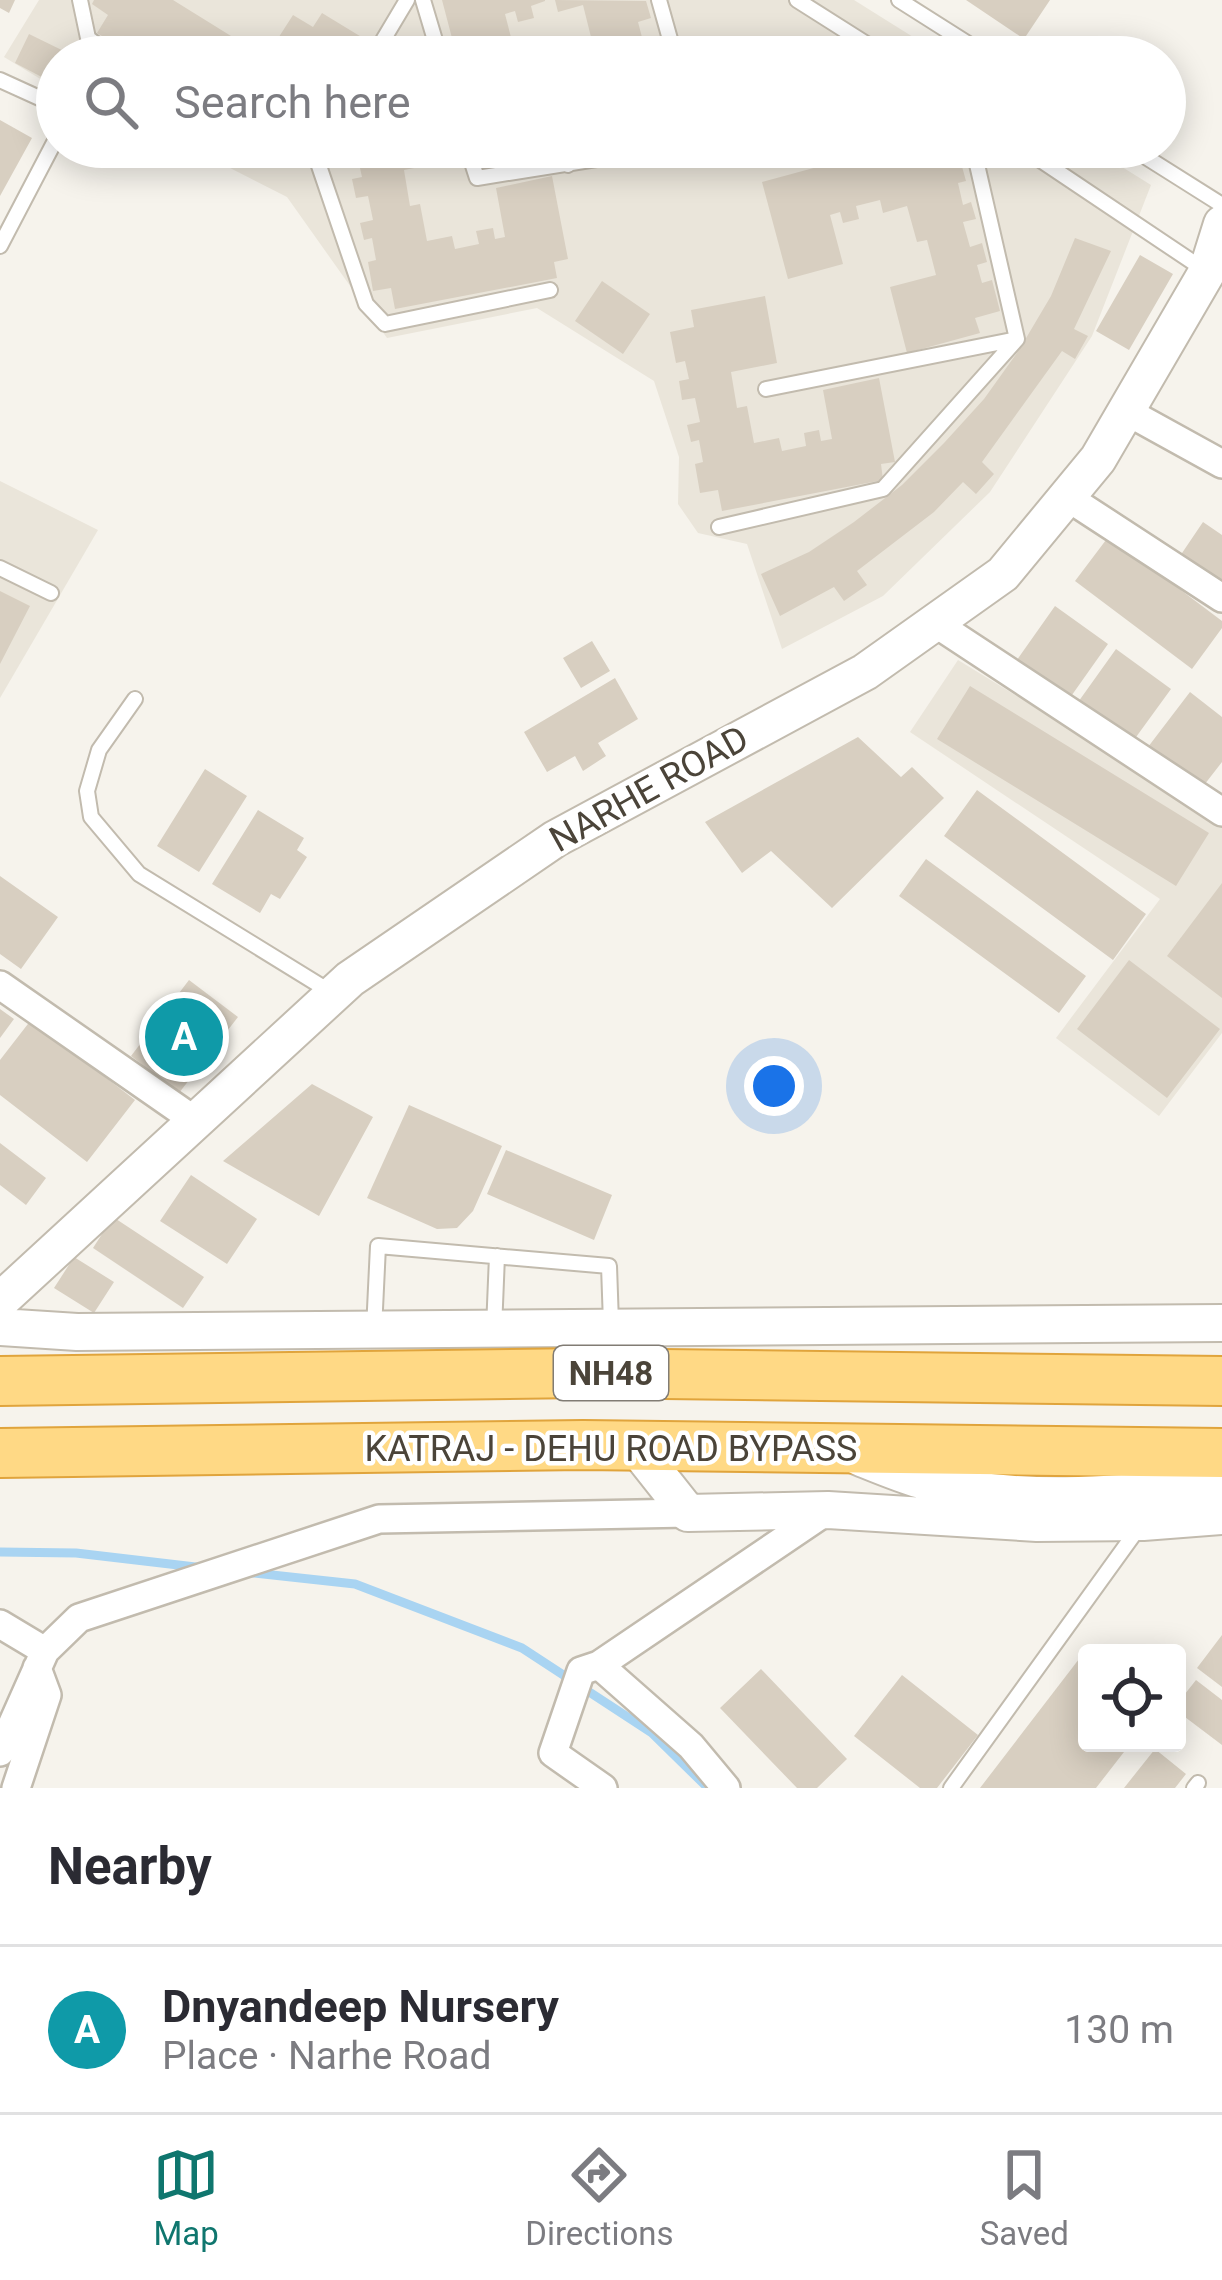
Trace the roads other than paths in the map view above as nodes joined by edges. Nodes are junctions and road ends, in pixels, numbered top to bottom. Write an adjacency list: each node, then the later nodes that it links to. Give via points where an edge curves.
1 (80, 0): 7 (lane)
2 (407, 0): 8 (lane)
3 (423, 0): 9 (lane)
4 (659, 0): 10 (lane)
5 (797, 0): 11 (lane)
6 (899, 0): 12 (lane)
7 (88, 36)
8 (386, 36)
9 (434, 36)
10 (669, 36)
11 (855, 36)
12 (956, 36)
13 (0, 80): 14 (lane)
14 (36, 96)
15 (40, 168): 24 (lane)
16 (323, 168): 26 (lane, via 366,304 385,324)
17 (474, 168): 18 (lane, via 477,178)
18 (547, 168)
19 (978, 168): 27 (lane)
20 (1053, 168): 25 (lane)
21 (1163, 168): 22 (lane)
22 (1222, 205)
23 (1222, 224): 25 (street, NARHE ROAD)
24 (0, 246)
25 (1215, 275): 29 (street, NARHE ROAD)
26 (550, 290)
27 (1017, 339): 28 (lane); 32 (lane, via 884,490)
28 (766, 389)
29 (1126, 411): 30 (street); 31 (street, NARHE ROAD)
30 (1222, 464)
31 (1067, 497): 35 (street); 36 (street, NARHE ROAD, via 1003,574)
32 (719, 527)
33 (0, 568): 34 (lane)
34 (51, 593)
35 (1222, 598)
36 (935, 623): 38 (street); 40 (street, NARHE ROAD, via 865,672 555,838)
37 (134, 699): 40 (lane, via 99,750 87,791 91,817 139,874)
38 (1222, 812)
39 (0, 986): 41 (street)
40 (334, 994): 41 (street, NARHE ROAD)
41 (194, 1120): 43 (street, NARHE ROAD)
42 (497, 1256): 46 (lane, via 609,1266); 47 (lane); 48 (lane, via 378,1246)
43 (0, 1301)
44 (1222, 1323): 46 (street)
45 (0, 1327): 48 (street)
46 (611, 1328): 47 (street)
47 (494, 1329): 48 (street)
48 (374, 1330)
49 (1222, 1358): 50 (highway)
50 (1120, 1380): 51 (highway, KATRAJ - DEHU ROAD BYPASS / NH48, via 584,1373); 52 (highway, KATRAJ - DEHU ROAD BYPASS / NH48)
51 (0, 1381)
52 (1222, 1381)
53 (634, 1446): 54 (highway, KATRAJ - DEHU ROAD BYPASS / NH48); 55 (highway, KATRAJ - DEHU ROAD BYPASS / NH48); 59 (street)
54 (833, 1448): 56 (highway, KATRAJ - DEHU ROAD BYPASS / NH48); 60 (street, via 921,1480)
55 (0, 1453)
56 (1222, 1453)
57 (1222, 1485): 60 (street)
58 (828, 1510): 59 (street); 60 (street, via 1037,1523); 64 (street)
59 (688, 1513): 63 (street, via 379,1519 79,1618)
60 (1128, 1513): 61 (street); 69 (lane)
61 (1222, 1516)
62 (0, 1624): 63 (street)
63 (41, 1659): 65 (street); 66 (street, via 47,1695)
64 (590, 1668): 67 (street, via 553,1753); 68 (street, via 691,1746)
65 (0, 1751)
66 (16, 1788)
67 (603, 1788)
68 (726, 1788)
69 (951, 1788)

